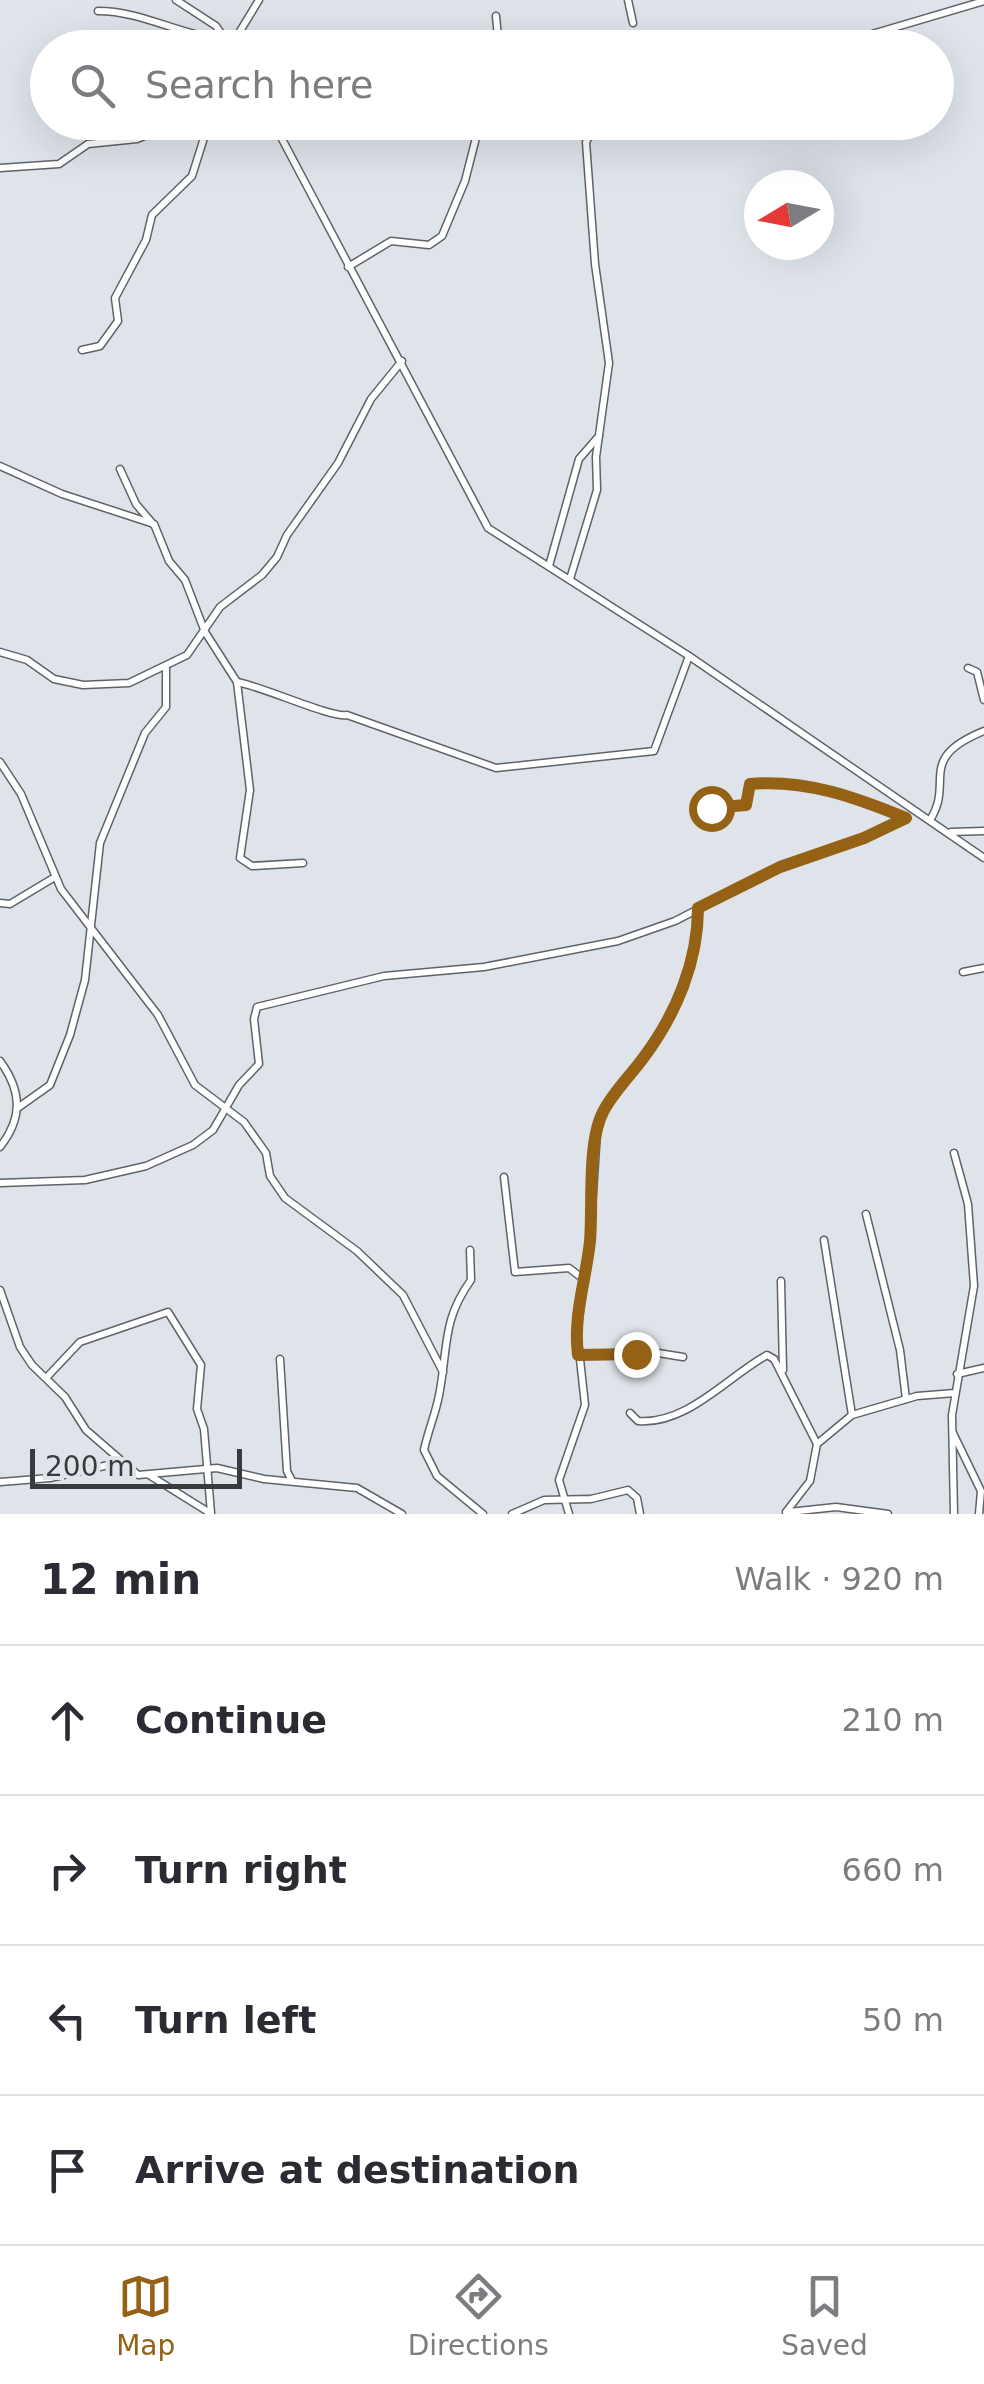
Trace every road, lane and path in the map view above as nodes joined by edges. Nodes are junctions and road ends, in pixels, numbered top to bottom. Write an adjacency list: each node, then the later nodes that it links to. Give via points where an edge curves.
1 (176, 0): 9 (street)
2 (259, 0): 10 (street)
3 (628, 0): 7 (street)
4 (984, 1): 12 (street)
5 (98, 11): 8 (street, via 144,15)
6 (496, 16): 11 (street)
7 (634, 23)
8 (182, 30)
9 (219, 30)
10 (239, 30)
11 (497, 30)
12 (886, 30)
13 (127, 140): 18 (street, via 88,144 58,164)
14 (203, 140): 20 (street, via 192,176 152,215 115,298 118,322 100,346)
15 (282, 140): 19 (street)
16 (475, 140): 19 (street, via 442,236 429,244 390,241)
17 (587, 140): 22 (street, via 609,363)
18 (0, 168)
19 (348, 268): 21 (street)
20 (82, 350)
21 (402, 361): 26 (street, via 481,519); 28 (street, via 371,399 277,558 220,607)
22 (599, 436): 26 (street, via 579,458); 27 (street, via 598,490)
23 (0, 466): 25 (street)
24 (120, 469): 25 (street)
25 (154, 524): 28 (street)
26 (549, 566): 27 (street)
27 (570, 579): 30 (street)
28 (205, 632): 31 (street); 33 (street)
29 (0, 652): 31 (street, via 67,683 119,685)
30 (689, 656): 33 (street, via 654,752 496,768); 39 (street)
31 (166, 668): 47 (street, via 166,707 146,733 100,843)
32 (968, 668): 34 (street, via 977,672)
33 (238, 682): 43 (street, via 250,790 240,858 252,866)
34 (984, 700)
35 (984, 731): 39 (street, via 950,750 935,812)
36 (0, 762): 44 (street, via 21,794)
37 (711, 808): 38 (street, via 746,805 750,784 767,782 829,790)
38 (906, 818): 39 (street); 46 (street, via 780,867)
39 (926, 818): 41 (street)
40 (984, 831): 41 (street)
41 (950, 832): 42 (street)
42 (984, 858)
43 (303, 863)
44 (55, 877): 45 (street, via 10,904); 47 (street)
45 (0, 903)
46 (698, 908): 51 (street, via 604,945 484,967 384,976 258,1007 259,1064); 60 (street, via 694,951 676,1004 602,1114)
47 (91, 930): 51 (street, via 158,1016 195,1085); 52 (street, via 85,980 50,1084)
48 (984, 968): 49 (street)
49 (964, 972)
50 (0, 1061): 52 (street, via 15,1084)
51 (227, 1106): 56 (street, via 201,1140 146,1166 86,1180); 68 (street, via 261,1145 285,1198 403,1295)
52 (19, 1107): 53 (street)
53 (0, 1148)
54 (954, 1153): 69 (street, via 968,1204 974,1286)
55 (504, 1177): 60 (street, via 516,1272 570,1268)
56 (0, 1184)
57 (866, 1214): 72 (street)
58 (824, 1240): 74 (street)
59 (470, 1250): 68 (street, via 472,1280 454,1303)
60 (582, 1278): 63 (street)
61 (782, 1281): 67 (street)
62 (0, 1290): 70 (street, via 20,1348)
63 (578, 1355): 64 (street); 83 (street, via 585,1406 560,1469)
64 (684, 1357)
65 (280, 1359): 81 (street, via 287,1471)
66 (984, 1368): 69 (street)
67 (783, 1371): 73 (street, via 766,1355 711,1395 661,1420 638,1422); 76 (street)
68 (442, 1372): 87 (street, via 425,1459)
69 (957, 1374): 71 (street)
70 (47, 1377): 77 (street, via 86,1430); 78 (street, via 80,1342 168,1312 201,1365 197,1409)
71 (955, 1392): 72 (street); 75 (street)
72 (906, 1399): 74 (street)
73 (630, 1413)
74 (852, 1415): 76 (street)
75 (952, 1432): 82 (street); 92 (street)
76 (817, 1444): 84 (street, via 810,1480)
77 (123, 1462): 79 (street, via 138,1475); 80 (street)
78 (209, 1468): 79 (street); 81 (street); 85 (street)
79 (148, 1474): 85 (street)
80 (0, 1482)
81 (300, 1483): 86 (street, via 357,1488)
82 (982, 1489): 93 (street)
83 (564, 1497): 88 (street); 89 (street); 90 (street, via 632,1490)
84 (784, 1513): 91 (street, via 836,1507)
85 (211, 1514)
86 (402, 1514)
87 (483, 1514)
88 (512, 1514)
89 (569, 1514)
90 (640, 1514)
91 (888, 1514)
92 (954, 1514)
93 (979, 1514)

